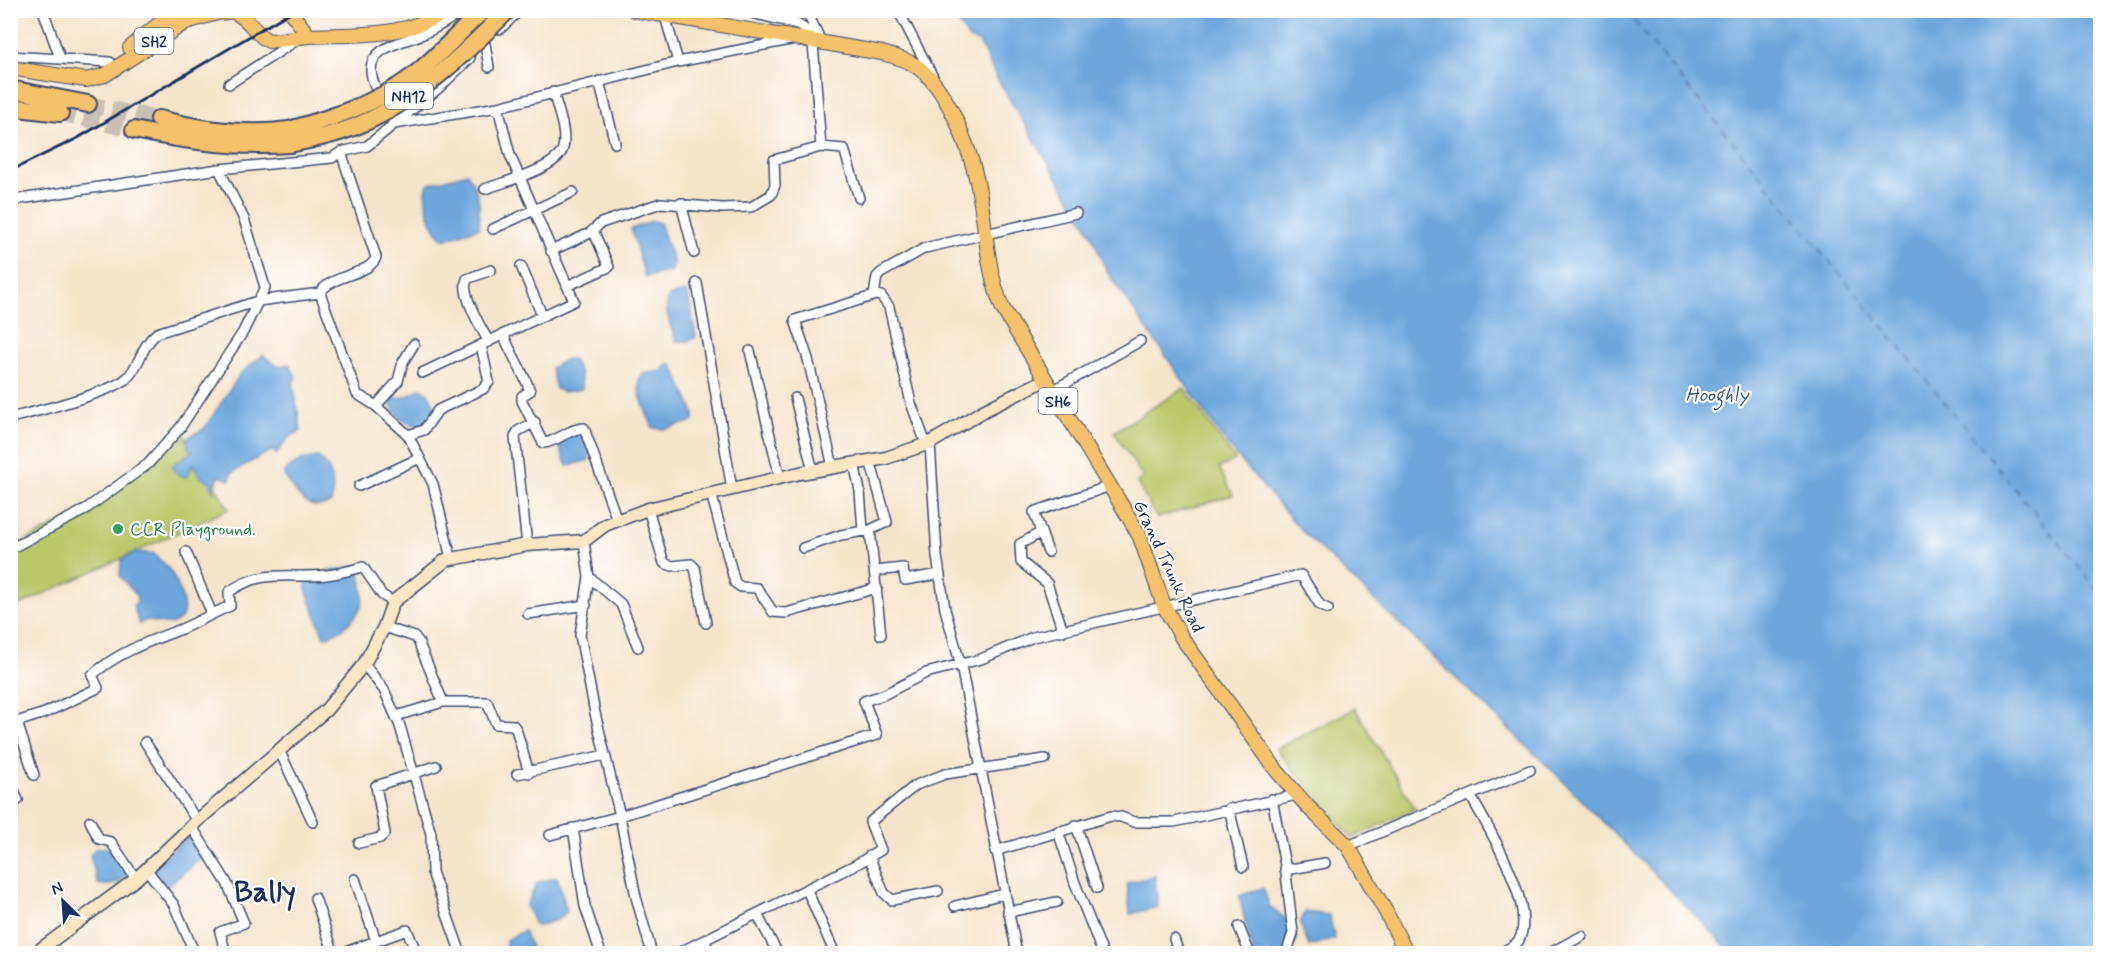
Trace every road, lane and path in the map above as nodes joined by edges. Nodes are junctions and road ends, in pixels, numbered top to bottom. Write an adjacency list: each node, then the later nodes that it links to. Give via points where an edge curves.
1 (43, 10): 21 (street)
2 (184, 10): 19 (main road, SH2, via 160,24)
3 (289, 10): 15 (main road)
4 (449, 10): 15 (main road, SH2, via 388,34)
5 (464, 10): 37 (street, via 422,34 382,49 375,58 372,77)
6 (483, 10): 39 (highway, NH12, bridge, via 412,77 375,100)
7 (508, 10): 39 (highway, NH12, bridge, via 421,88 389,109 352,127)
8 (520, 10): 18 (street)
9 (634, 10): 14 (main road, Grand Trunk Road / SH6)
10 (739, 10): 17 (street, via 797,24)
11 (806, 10): 17 (street)
12 (898, 10): 31 (street)
13 (241, 12): 15 (main road, SH2, via 269,41); 19 (main road, SH2, via 186,22)
14 (665, 16): 16 (main road, Grand Trunk Road / SH6); 23 (street)
15 (304, 37): 28 (street)
16 (792, 39): 17 (main road, Grand Trunk Road / SH6); 23 (street)
17 (820, 41): 31 (main road, Grand Trunk Road / SH6, via 911,62); 41 (street)
18 (485, 44): 24 (street); 37 (street)
19 (130, 52): 22 (main road, SH2); 26 (main road, SH2, via 98,78)
20 (10, 56): 21 (street)
21 (60, 58): 22 (street)
22 (110, 62): 26 (main road, SH2)
23 (678, 62): 27 (street)
24 (489, 67)
25 (10, 68): 26 (main road, SH2)
26 (76, 78)
27 (599, 81): 30 (street); 40 (street)
28 (229, 84)
29 (10, 89): 32 (highway)
30 (553, 92): 33 (street); 44 (street, via 563,147 552,162)
31 (941, 93): 54 (main road, Grand Trunk Road / SH6, via 976,179)
32 (88, 104)
33 (498, 106): 37 (street); 44 (street)
34 (10, 107): 35 (highway)
35 (60, 113)
36 (159, 119): 39 (highway, NH12)
37 (394, 124): 42 (street, via 368,146)
38 (134, 130): 39 (highway, NH12, via 244,146)
39 (289, 137)
40 (615, 142)
41 (821, 147): 47 (street, via 844,149); 49 (street, via 774,160 775,185 771,195 751,207)
42 (341, 152): 43 (street, via 332,158); 61 (street, via 376,257 367,268 331,282)
43 (219, 169): 48 (street); 63 (street, via 244,219 260,266 265,287)
44 (519, 177): 45 (street); 50 (street)
45 (485, 189)
46 (573, 192): 50 (street)
47 (859, 198)
48 (10, 203)
49 (681, 203): 53 (street, via 661,203 622,214); 56 (street)
50 (535, 212): 52 (street); 55 (street)
51 (1076, 213): 54 (street)
52 (493, 229)
53 (593, 230): 55 (street); 60 (street, via 609,267)
54 (984, 236): 62 (street, via 917,252 878,275); 71 (main road, Grand Trunk Road / SH6, via 996,293)
55 (551, 251): 60 (street)
56 (694, 253)
57 (521, 267): 64 (street)
58 (491, 270): 68 (street, via 467,279 465,287)
59 (697, 283): 86 (street)
60 (567, 286): 64 (street, via 574,301)
61 (320, 293): 63 (street); 73 (street, via 357,394)
62 (874, 295): 77 (street, via 881,296 889,307 908,393); 81 (street, via 795,320)
63 (258, 301): 74 (street, via 157,333 146,342 134,370 112,388); 95 (street, via 243,332 180,428 148,464 82,511)
64 (542, 315): 65 (street)
65 (504, 336): 68 (street); 75 (street, via 524,373 530,391 522,396 522,401)
66 (1140, 341): 71 (street)
67 (414, 344): 73 (street, via 398,381)
68 (485, 344): 70 (street); 76 (street, via 489,382 483,389 438,410 424,430)
69 (750, 351): 83 (street)
70 (422, 374)
71 (1048, 385): 77 (street, via 985,410); 85 (main road, Grand Trunk Road / SH6)
72 (795, 398): 82 (street)
73 (376, 406): 76 (street)
74 (10, 418)
75 (535, 422): 89 (street, via 543,443 584,428); 93 (street, via 515,437)
76 (408, 435): 78 (street)
77 (928, 444): 79 (street); 100 (street)
78 (420, 458): 84 (street); 98 (street, via 433,484)
79 (870, 460): 80 (street); 90 (street, via 887,519)
80 (854, 463): 81 (street); 90 (street)
81 (833, 467): 82 (street)
82 (813, 471): 83 (street)
83 (780, 478): 86 (street)
84 (359, 486)
85 (1110, 486): 91 (street, via 1034,512); 105 (main road, Grand Trunk Road / SH6, via 1140,537)
86 (732, 489): 87 (street)
87 (711, 493): 88 (street); 102 (street, via 735,583 757,588 773,612)
88 (648, 509): 89 (street); 109 (street, via 664,563 691,564 695,568)
89 (617, 520): 92 (street)
90 (867, 530): 94 (street); 99 (street)
91 (1040, 533): 97 (street); 111 (street, via 1020,544 1021,562 1047,583)
92 (584, 541): 93 (street); 101 (street)
93 (527, 545): 98 (street)
94 (803, 548)
95 (10, 549)
96 (186, 552): 107 (street)
97 (1048, 552)
98 (452, 558): 103 (street, via 433,568)
99 (875, 572): 100 (street, via 903,568 905,580); 102 (street)
100 (940, 574): 115 (street)
101 (590, 577): 104 (street); 113 (street, via 621,604)
102 (877, 588): 112 (street)
103 (393, 602): 107 (street, via 382,595 363,567 326,575 245,580 229,592 230,606); 110 (street)
104 (586, 605): 108 (street); 121 (street, via 580,635)
105 (1164, 606): 106 (street, via 1300,575 1320,605); 111 (street); 131 (main road, Grand Trunk Road / SH6, via 1202,669)
106 (1328, 609)
107 (212, 614): 118 (street, via 133,646 92,675 98,688)
108 (528, 614)
109 (706, 623)
110 (384, 627): 114 (street); 116 (street, via 415,637)
111 (1063, 631): 115 (street, via 1022,641)
112 (881, 635)
113 (638, 647)
114 (364, 664): 117 (street, via 384,690); 120 (street, via 326,710)
115 (961, 666): 124 (street); 136 (street, via 926,673 864,701 877,735)
116 (443, 702): 117 (street); 126 (street, via 489,704 496,724 513,725 516,729)
117 (396, 716): 127 (street)
118 (14, 723): 129 (street)
119 (145, 742): 139 (street)
120 (279, 750): 138 (street); 139 (street)
121 (605, 755): 126 (street); 136 (street)
122 (1045, 759): 124 (street)
123 (436, 766): 127 (street)
124 (982, 770): 146 (street); 147 (street, via 945,774 916,785 870,822 881,850)
125 (1530, 770): 132 (street)
126 (529, 772): 128 (street)
127 (413, 774): 144 (street, via 376,786 385,833); 175 (street, via 431,834 432,872)
128 (517, 774)
129 (34, 775)
130 (10, 781): 134 (street, via 18,800)
131 (1297, 795): 133 (street); 145 (main road, Grand Trunk Road / SH6)
132 (1470, 795): 145 (street); 188 (street, via 1509,867 1523,918 1519,939)
133 (1272, 799): 135 (street); 151 (street)
134 (10, 802)
135 (1229, 808): 140 (street, via 1161,823 1134,822 1116,816); 149 (street)
136 (620, 816): 141 (street); 177 (street)
137 (90, 821): 152 (street, via 99,839 111,842)
138 (313, 822)
139 (194, 824): 150 (street); 171 (street, via 244,923 220,932)
140 (1076, 825): 142 (street); 154 (street)
141 (573, 828): 143 (street); 176 (street, via 583,898)
142 (1058, 831): 146 (street); 183 (street)
143 (550, 835)
144 (359, 843)
145 (1348, 846): 187 (main road, Grand Trunk Road / SH6)
146 (995, 851): 157 (street)
147 (869, 856): 155 (street); 156 (street, via 884,893 892,900)
148 (1324, 863): 151 (street)
149 (1243, 867)
150 (147, 870): 152 (street); 170 (street, via 174,905)
151 (1285, 870): 186 (street, via 1293,933 1287,951)
152 (136, 879): 169 (street)
153 (355, 879): 167 (street)
154 (1097, 888)
155 (807, 890): 162 (street); 181 (street)
156 (938, 891)
157 (1005, 894): 160 (street); 161 (street)
158 (315, 898): 172 (street)
159 (1057, 902): 161 (street)
160 (955, 906)
161 (1008, 912): 182 (street)
162 (758, 914): 166 (street); 180 (street)
163 (1239, 927): 185 (street)
164 (1582, 936): 189 (street)
165 (1174, 939): 184 (street)
166 (705, 940): 178 (street); 179 (street)
167 (376, 941): 168 (street); 174 (street, via 407,930)
168 (358, 950): 173 (street)
169 (34, 954)
170 (195, 954)
171 (226, 954)
172 (334, 954)
173 (340, 954)
174 (417, 954)
175 (461, 954)
176 (601, 954)
177 (652, 954)
178 (676, 954)
179 (709, 954)
180 (778, 954)
181 (835, 954)
182 (1017, 954)
183 (1103, 954)
184 (1179, 954)
185 (1250, 954)
186 (1281, 954)
187 (1407, 954)
188 (1496, 954)
189 (1548, 954)

